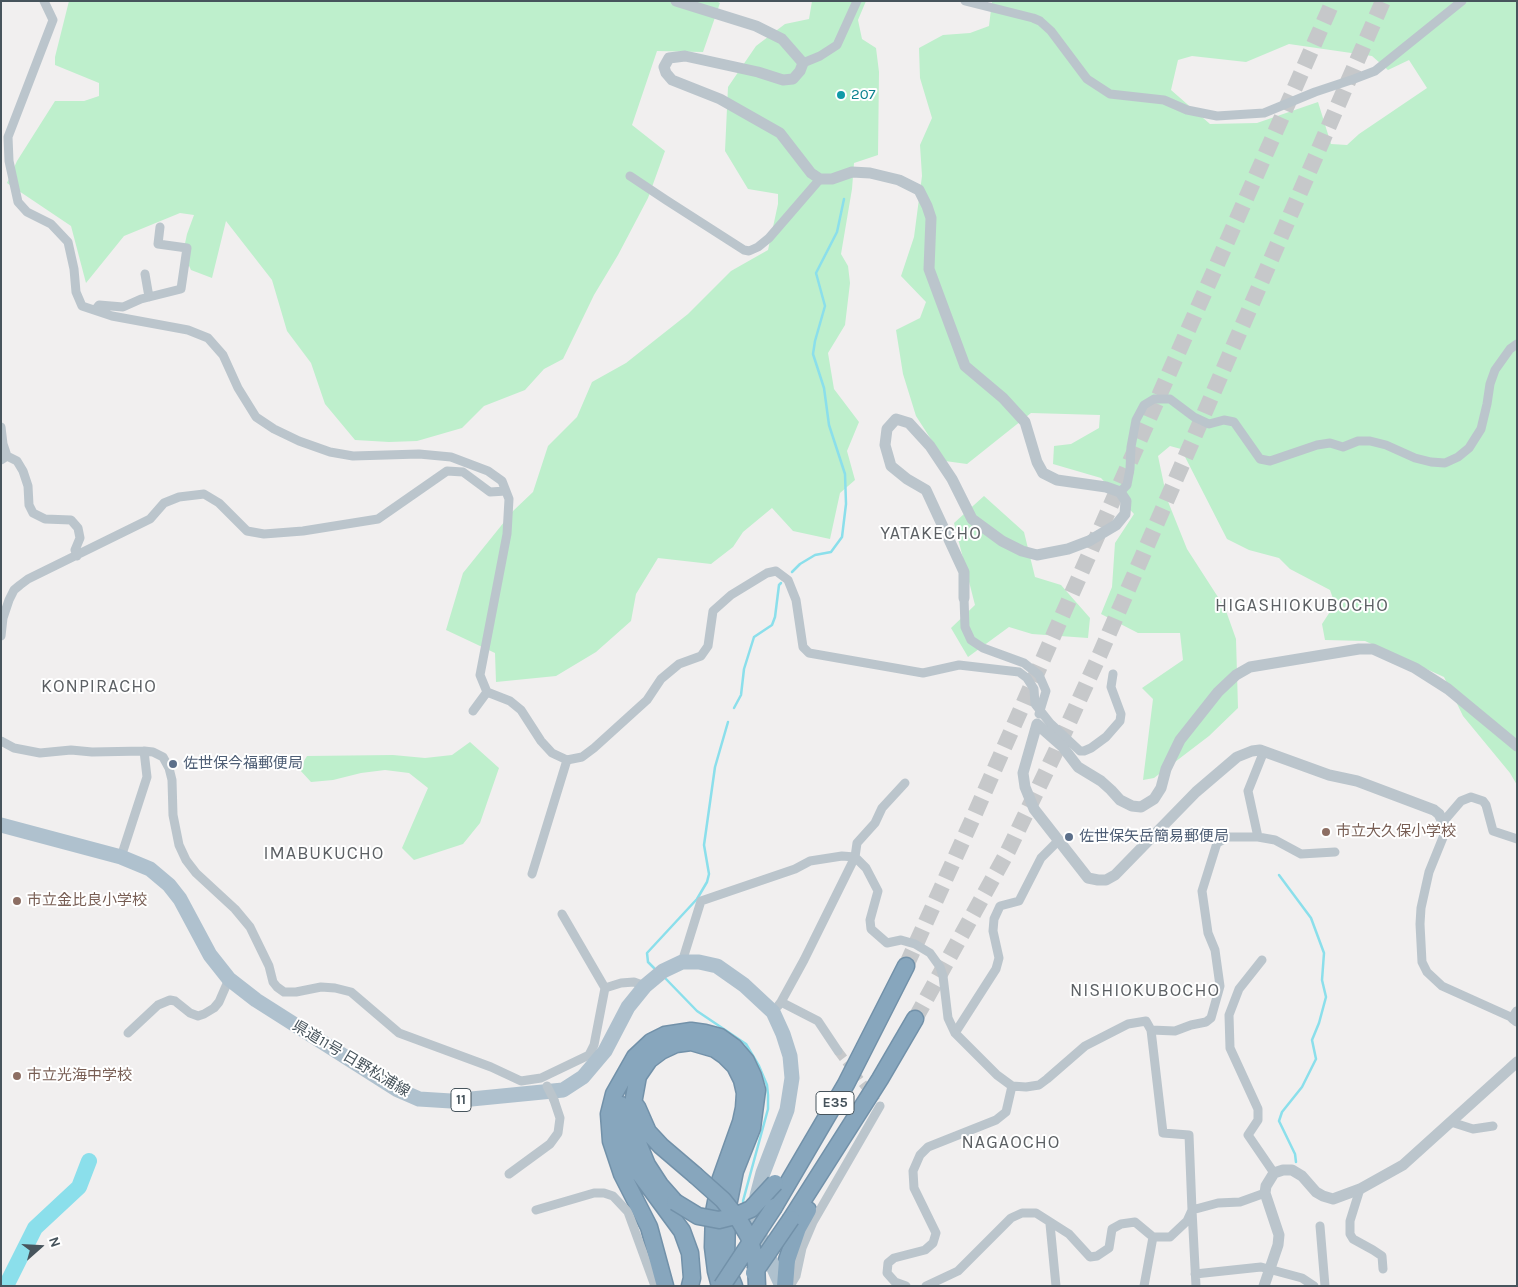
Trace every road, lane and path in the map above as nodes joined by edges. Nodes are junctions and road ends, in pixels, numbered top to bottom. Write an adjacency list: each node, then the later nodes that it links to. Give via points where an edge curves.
1 (44, 1): 12 (street, via 53,20 8,137 9,161 18,202 27,212 52,224 68,242 76,292 82,306)
2 (676, 1): 6 (street, via 756,26 782,39)
3 (857, 1): 6 (street, via 837,45)
4 (965, 1): 5 (street, via 1040,21 1087,79 1110,94 1164,100 1187,110 1217,116 1264,112 1374,71)
5 (1462, 1)
6 (803, 63): 8 (street, via 793,79 783,80 685,56 669,58 664,67 672,80 720,99 780,133 811,173)
7 (630, 176): 8 (street, via 749,251 769,238)
8 (820, 179): 17 (street, via 832,179 852,172 870,173 899,180 919,190 931,218 929,269 965,366 1026,422 1043,473 1057,480)
9 (160, 227): 11 (street, via 158,244 188,248 181,290)
10 (145, 274): 11 (street)
11 (149, 297): 12 (street, via 123,307 100,305)
12 (95, 310): 16 (street, via 188,330 208,338 223,355 256,417 299,441 353,456 418,454 450,457 488,471 502,481)
13 (1517, 344): 17 (street, via 1495,370 1481,429 1469,448 1445,463 1415,458 1370,441 1358,441 1343,447 1330,443 1270,461 1260,459 1234,422 1224,420 1209,424 1170,399 1154,399 1144,405 1136,420 1127,485)
14 (1, 427): 15 (street)
15 (4, 458): 18 (street, via 17,461 23,471 33,513 45,519 71,520 78,528 80,538 75,550)
16 (506, 491): 18 (street, via 490,492 464,472 446,471 378,519 264,534 248,531 219,502 204,494 179,497 164,503 150,519); 23 (street, via 509,499 507,534 480,675)
17 (1120, 492): 19 (street, via 1126,501 1124,514 1104,533 1068,549 1037,555 1022,551 972,519 952,479 930,446 909,423 896,420 887,429 885,445 891,466 926,490 964,572)
18 (78, 556): 20 (street, via 28,579)
19 (964, 598): 25 (street, via 965,627 971,640 983,648 1024,663 1039,675 1046,691)
20 (5, 600): 21 (street)
21 (1, 636)
22 (1113, 674): 25 (street, via 1112,687 1121,714 1120,721 1091,748 1080,751)
23 (487, 692): 24 (street); 31 (street, via 510,701 521,710 552,753)
24 (473, 711)
25 (1040, 711): 26 (street); 31 (street, via 1035,704 1034,689 1019,672 959,665 923,673 809,653 803,647 796,600 788,580 776,571 730,595 713,612 708,646 701,656 678,664 661,679 647,700 594,748 582,757)
26 (1037, 724): 28 (street, via 1062,746 1078,767 1101,781 1120,800 1140,806 1154,799 1180,740 1236,674 1273,662 1373,649 1415,668 1448,689); 37 (street, via 1023,773 1025,787 1034,809)
27 (1, 741): 29 (street, via 14,748 40,753)
28 (1517, 746)
29 (144, 751): 39 (street, via 147,777); 60 (street, via 162,757 169,768 173,815 186,860 250,927 277,987 284,992 321,987 351,992 399,1033 521,1080)
30 (1264, 751): 33 (street, via 1434,810); 35 (street, via 1248,791); 37 (street, via 1252,751 1237,757 1196,792 1115,875 1106,880 1088,878)
31 (567, 760): 41 (street)
32 (904, 782): 40 (street, via 857,843)
33 (1443, 822): 36 (street, via 1462,801 1471,797 1486,805 1493,831); 51 (street, via 1444,835 1429,872 1421,908 1422,962 1427,972 1442,986)
34 (1, 825): 39 (main road, 県道11号 日野松浦線 / 11)
35 (1258, 837): 38 (street, via 1275,840 1301,854); 53 (street, via 1228,837 1217,843 1206,874 1202,891 1220,986 1211,1018 1175,1031)
36 (1517, 839)
37 (1058, 841): 55 (street, via 1041,858 1019,901 1000,906 993,931 1000,958)
38 (1335, 852)
39 (121, 857): 46 (main road, 県道11号 日野松浦線 / 11, via 150,869 169,885 210,955)
40 (855, 857): 44 (street, via 810,861 701,901); 50 (street); 55 (street, via 866,868 878,891 870,920 872,929 887,943 901,940 930,953 943,976 948,1018)
41 (532, 874)
42 (562, 914): 48 (street)
43 (1262, 960): 67 (street, via 1238,989 1229,1015 1230,1048 1258,1108 1258,1120 1248,1135)
44 (682, 962): 47 (main road, 県道11号 日野松浦線 / 11, via 663,971); 50 (main road, via 717,966)
45 (906, 966): 49 (highway, E35)
46 (229, 979): 47 (main road, 県道11号 日野松浦線 / 11, via 256,1000 396,1089 419,1099 451,1101 563,1090 583,1077 605,1051 628,1007); 54 (street, via 219,1002 204,1014 190,1013 170,1000 158,1005)
47 (646, 986): 48 (street, via 634,982)
48 (605, 988): 60 (street, via 594,1045 589,1055)
49 (891, 996): 71 (highway, bridge, via 861,1039 814,1126 775,1183 751,1209 719,1220); 83 (highway, E35, bridge, via 846,1084 774,1207)
50 (777, 1007): 56 (street, via 818,1020); 85 (main road, via 790,1056 792,1078 787,1110 763,1173 756,1215 761,1240)
51 (1515, 1017)
52 (915, 1019): 59 (highway, E35)
53 (1151, 1030): 61 (street, via 1146,1021 1128,1024 1085,1046 1039,1085); 72 (street, via 1163,1133 1189,1135)
54 (128, 1033)
55 (955, 1033): 61 (street)
56 (838, 1051)
57 (1517, 1062): 64 (street)
58 (622, 1078): 71 (highway, via 620,1116 630,1156 636,1170); 81 (highway, via 609,1114 611,1141 622,1174 649,1227); 84 (highway, via 635,1057 651,1042 678,1032 705,1032 720,1038 734,1047 746,1061 757,1090 752,1128 735,1171 727,1211 726,1266)
59 (880, 1079): 79 (highway, E35, bridge); 85 (highway, via 798,1228 787,1260)
60 (544, 1082): 66 (street, bridge, via 560,1118 558,1133 550,1144)
61 (1012, 1086): 87 (street, via 1006,1112 996,1120 928,1147 920,1155 913,1171 914,1188 936,1233 933,1244 925,1250 894,1258 888,1263 887,1273 895,1282)
62 (634, 1098): 71 (highway, via 632,1120 641,1150); 79 (highway, bridge, via 648,1132 723,1200 739,1220 749,1237 756,1263); 83 (highway, via 638,1076 649,1060 676,1044 691,1042 715,1049 735,1066 742,1080 744,1108 720,1181 714,1212 713,1247)
63 (880, 1106): 86 (street, via 813,1222)
64 (1451, 1122): 65 (street, via 1473,1129); 68 (street, via 1403,1165)
65 (1493, 1126)
66 (509, 1174)
67 (1274, 1174): 68 (street, via 1292,1170 1313,1189 1332,1199); 69 (street)
68 (1360, 1189): 77 (street, via 1350,1221 1350,1234 1382,1256)
69 (1264, 1193): 72 (street, via 1240,1202 1218,1203); 76 (street, via 1279,1235)
70 (536, 1210): 80 (street, via 594,1193 613,1196 628,1212)
71 (673, 1210): 82 (highway, via 690,1253)
72 (1192, 1210): 75 (street, via 1187,1221 1170,1237); 78 (street)
73 (1050, 1224): 75 (street, via 1069,1234 1090,1257 1109,1248 1112,1229 1121,1224 1135,1222); 88 (street, via 1036,1213 1022,1213 1011,1218 958,1271); 89 (street)
74 (1320, 1226): 94 (street)
75 (1153, 1237): 90 (street)
76 (1271, 1268): 78 (street); 92 (street); 93 (street, via 1302,1278)
77 (1383, 1269)
78 (1195, 1274): 91 (street)
79 (751, 1282)
80 (655, 1286)
81 (666, 1286)
82 (690, 1286)
83 (721, 1286)
84 (734, 1286)
85 (783, 1286)
86 (790, 1286)
87 (906, 1286)
88 (926, 1286)
89 (1056, 1286)
90 (1144, 1286)
91 (1196, 1286)
92 (1264, 1286)
93 (1314, 1286)
94 (1325, 1286)

